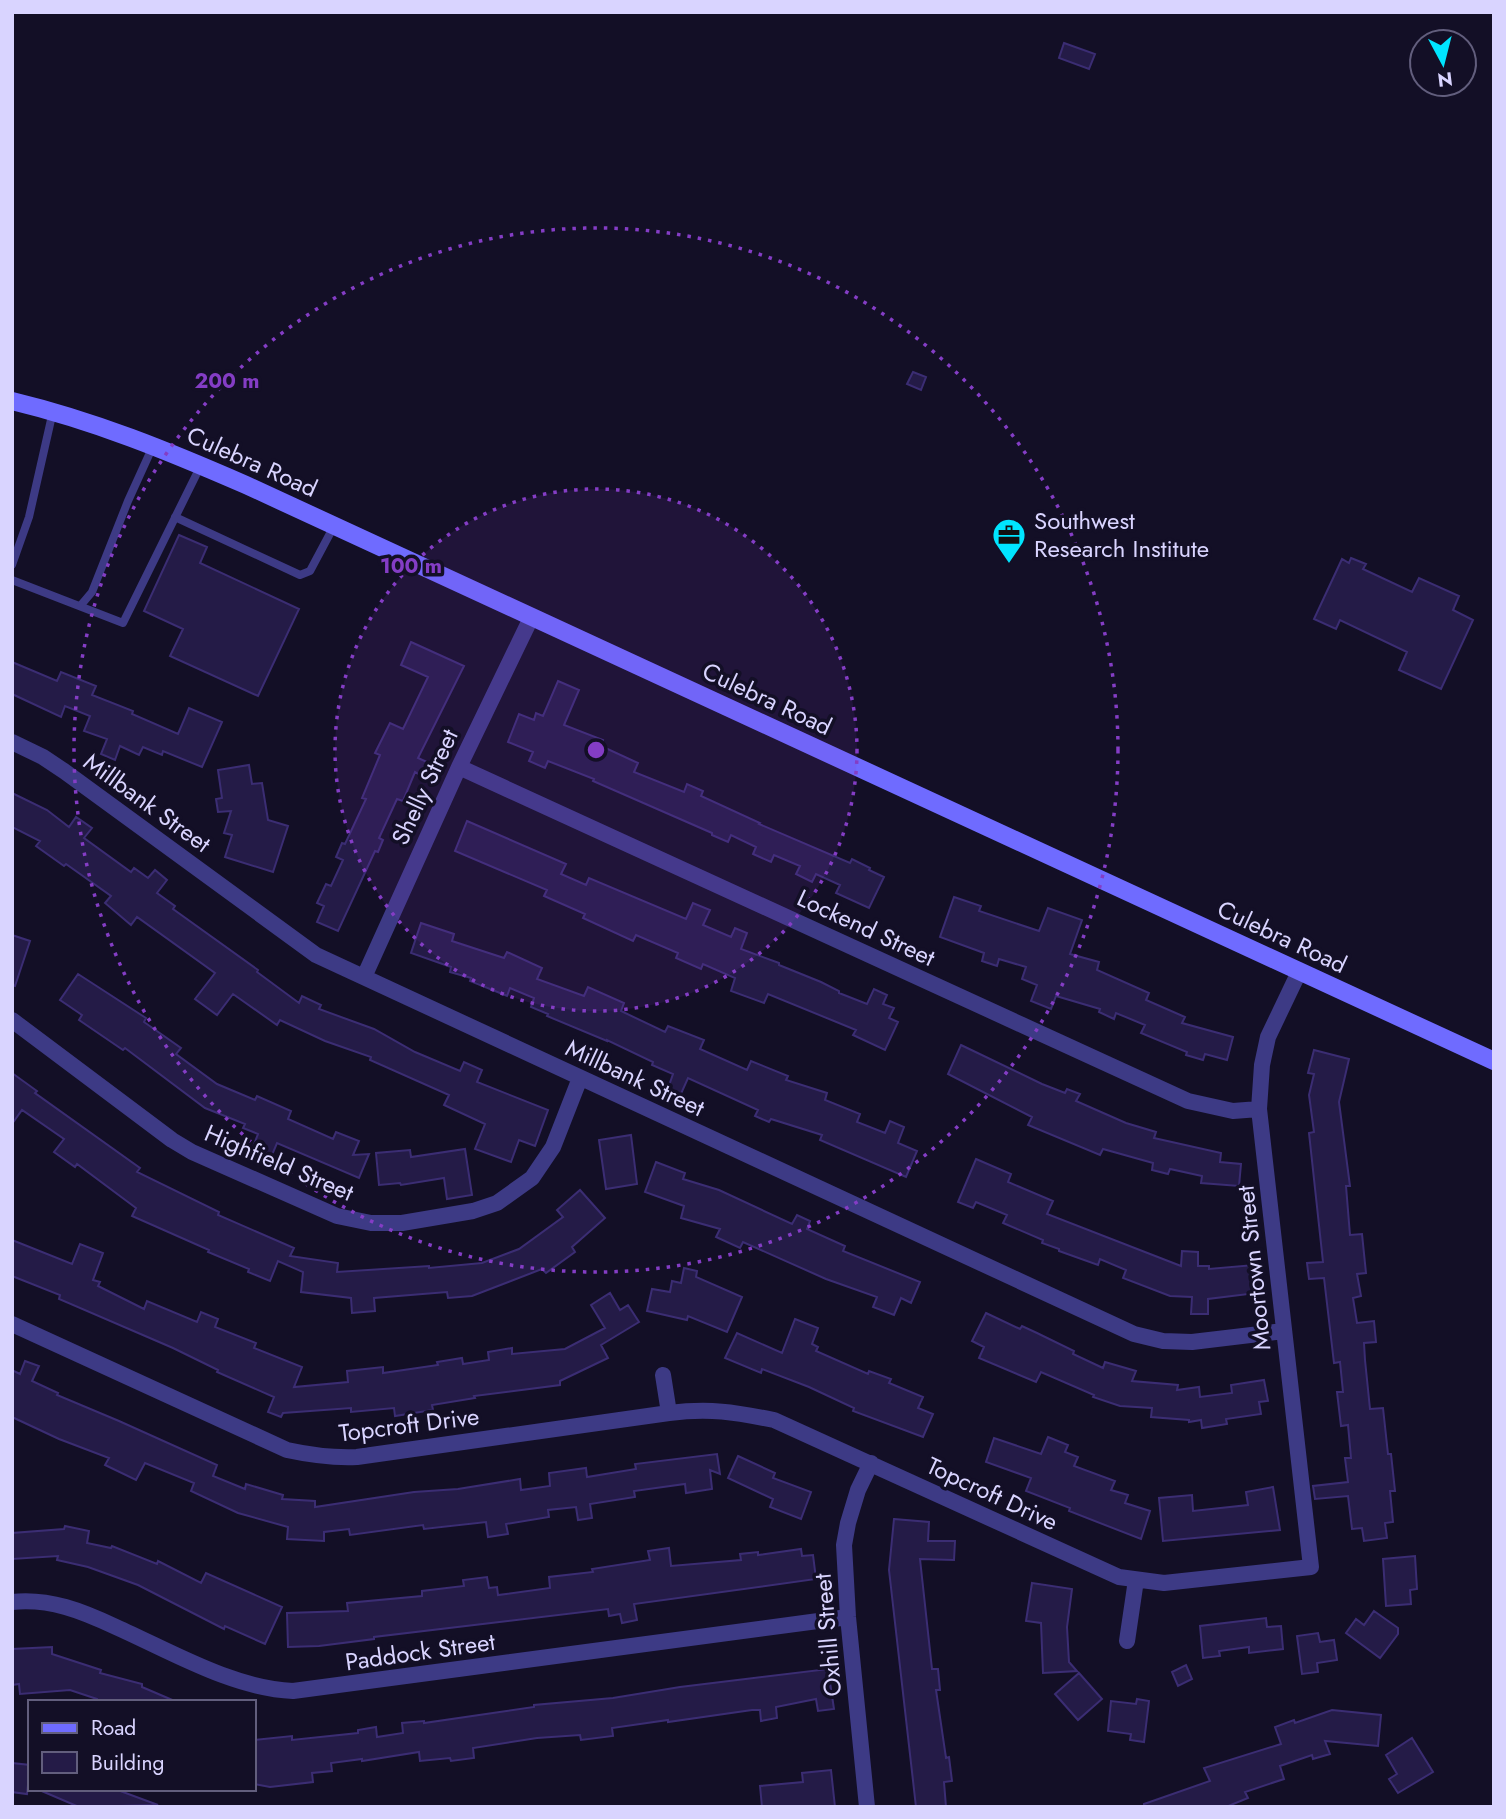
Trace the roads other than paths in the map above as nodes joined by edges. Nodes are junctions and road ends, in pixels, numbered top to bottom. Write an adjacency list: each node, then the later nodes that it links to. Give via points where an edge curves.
1 (12, 401): 2 (main road, Culebra Road)
2 (53, 411): 3 (main road, Culebra Road); 7 (lane, via 29,516)
3 (153, 445): 4 (main road, Culebra Road); 9 (lane, via 92,592)
4 (201, 465): 5 (lane); 6 (main road, Culebra Road)
5 (175, 517): 6 (lane, via 300,575 310,572); 9 (lane, via 123,623)
6 (334, 526): 10 (main road, Culebra Road)
7 (12, 565)
8 (12, 580): 9 (lane)
9 (81, 605)
10 (531, 618): 12 (street, Shelly Street); 13 (main road, Culebra Road)
11 (12, 742): 14 (street, Millbank Street, via 64,771 303,947)
12 (458, 766): 14 (street, Shelly Street); 18 (street, Lockend Street, via 1188,1101 1225,1110)
13 (1299, 972): 16 (main road, Culebra Road); 18 (street, Moortown Street, via 1268,1037)
14 (364, 977): 17 (street, Millbank Street)
15 (12, 1020): 17 (street, Highfield Street, via 192,1152 337,1216 371,1223 402,1223 473,1211 514,1192 532,1178 553,1147)
16 (1494, 1061)
17 (580, 1078): 20 (street, Millbank Street, via 1134,1334 1192,1342)
18 (1259, 1110): 20 (street, Moortown Street)
19 (12, 1324): 22 (street, Topcroft Drive, via 287,1450 321,1456 357,1457)
20 (1284, 1331): 24 (street, Moortown Street)
21 (663, 1375): 22 (street)
22 (668, 1413): 23 (street, Topcroft Drive, via 703,1409 774,1420)
23 (871, 1463): 25 (street, Topcroft Drive, via 1104,1572); 27 (street, Oxhill Street, via 848,1523 844,1561)
24 (1311, 1567): 25 (street, Topcroft Drive, via 1164,1583)
25 (1136, 1580): 28 (street)
26 (12, 1602): 27 (street, Paddock Street, via 43,1602 79,1610 241,1682 293,1690)
27 (848, 1618): 29 (street, Oxhill Street)
28 (1127, 1641)
29 (867, 1807)

